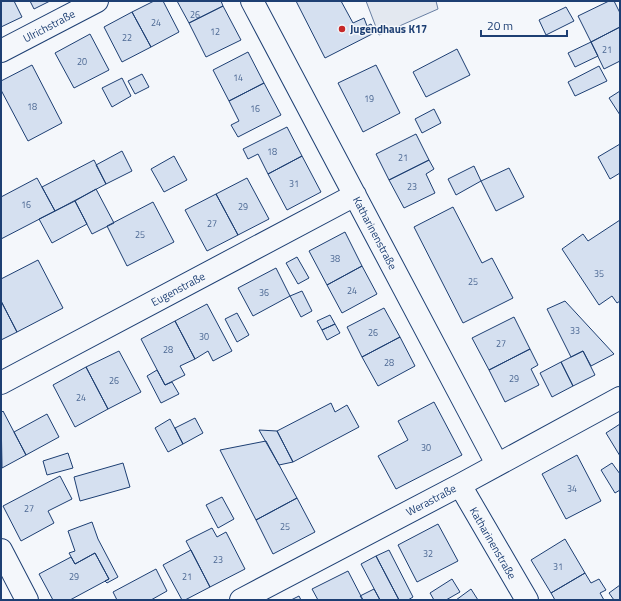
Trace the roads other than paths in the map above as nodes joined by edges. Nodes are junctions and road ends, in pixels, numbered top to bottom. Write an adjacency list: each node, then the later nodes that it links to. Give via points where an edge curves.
1 (97, 1): 3 (street, Ulrichstraße)
2 (252, 1): 4 (street, Katharinenstraße)
3 (1, 52)
4 (355, 195): 5 (street, Eugenstraße); 7 (street, Katharinenstraße)
5 (1, 383)
6 (620, 398): 7 (street, Werastraße)
7 (497, 464): 8 (street, Werastraße)
8 (460, 485): 11 (street, Werastraße); 12 (street, Katharinenstraße)
9 (1, 550): 10 (street)
10 (28, 600)
11 (241, 600)
12 (527, 600)

